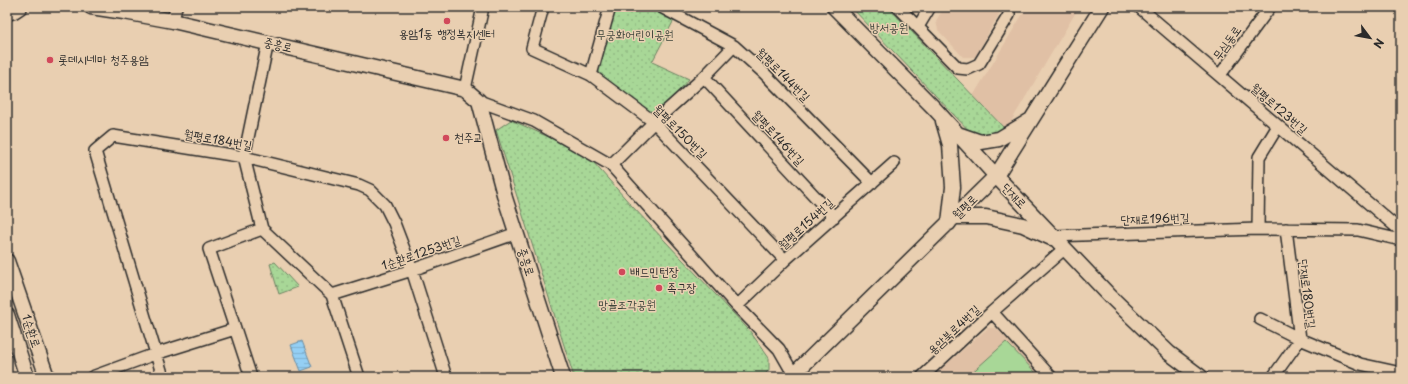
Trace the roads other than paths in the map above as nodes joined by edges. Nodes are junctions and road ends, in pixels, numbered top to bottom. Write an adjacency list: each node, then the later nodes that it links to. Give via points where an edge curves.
1 (20, 7): 16 (street)
2 (90, 7): 15 (street, 중흥로)
3 (176, 7): 17 (street)
4 (483, 7): 24 (street)
5 (543, 7): 21 (street, 월평로150번길, via 532,48)
6 (610, 7): 21 (street)
7 (661, 7): 20 (street, 월평로144번길)
8 (834, 7): 26 (street, 단재로)
9 (898, 7): 18 (street)
10 (930, 7): 18 (street)
11 (1009, 7): 18 (street, via 1009,15 979,64 968,69 958,68)
12 (1102, 7): 27 (street, 월평로)
13 (1139, 7): 22 (street, 월평로123번길)
14 (1270, 7): 22 (street, 무심동로)
15 (110, 8): 17 (street, 중흥로)
16 (7, 13)
17 (173, 21): 19 (street, 중흥로)
18 (918, 27)
19 (268, 42): 24 (street, 중흥로); 31 (street)
20 (734, 46): 23 (street); 35 (street, 월평로144번길)
21 (591, 75): 28 (street, 월평로150번길)
22 (1220, 75): 29 (street, 월평로123번길)
23 (704, 77): 28 (street); 36 (street, 월평로146번길)
24 (465, 89): 25 (street)
25 (479, 101): 33 (street, via 534,121); 42 (street, 중흥로)
26 (941, 117): 30 (street, 단재로); 37 (street, via 950,144)
27 (1032, 118): 30 (street, via 999,139 981,142); 34 (street, 월평로)
28 (654, 122): 33 (street); 45 (street, 월평로150번길)
29 (1278, 126): 39 (street, via 1259,157); 41 (street, 월평로123번길)
30 (957, 134): 34 (street, 단재로)
31 (244, 157): 38 (street); 47 (street, 월평로184번길, via 359,185 370,190 385,205); 55 (street, 월평로184번길, via 113,136 95,151)
32 (894, 163): 35 (street, 월평로154번길)
33 (611, 166): 49 (street)
34 (996, 176): 37 (street, 월평로); 44 (street, 단재로)
35 (872, 183): 36 (street, 월평로154번길)
36 (834, 217): 45 (street, 월평로154번길)
37 (952, 220): 44 (street, via 986,217 1023,225); 57 (street, 월평로)
38 (262, 229): 48 (street); 53 (street, via 209,249)
39 (1258, 229): 40 (street, 단재로196번길); 44 (street, 단재로196번길)
40 (1286, 229): 43 (street, 단재로196번길, via 1358,230); 54 (street, 단재로180번길)
41 (1401, 231)
42 (517, 233): 47 (street, 1순환로1253번길); 65 (street, 중흥로)
43 (1401, 240)
44 (1058, 242): 50 (street); 68 (street, 단재로, via 1169,353)
45 (785, 260): 49 (street, 월평로154번길)
46 (7, 262): 59 (street, 1순환로)
47 (412, 270): 48 (street, 1순환로1253번길); 64 (street, 월평로184번길)
48 (332, 295): 63 (street)
49 (737, 306): 57 (street, via 779,349)
50 (992, 312): 66 (street, 용암북로4번길); 67 (street, 용암북로4번길)
51 (7, 315): 58 (street, 1순환로)
52 (1260, 319): 54 (street)
53 (235, 329): 55 (street); 62 (street)
54 (1300, 339): 56 (street, via 1360,364); 69 (street, 단재로180번길)
55 (155, 354): 60 (street); 61 (street, 월평로184번길)
56 (1401, 373)
57 (793, 376)
58 (27, 377)
59 (47, 377)
60 (92, 377)
61 (163, 377)
62 (251, 377)
63 (359, 377)
64 (446, 377)
65 (563, 377)
66 (922, 377)
67 (1051, 377)
68 (1201, 377)
69 (1273, 377)

